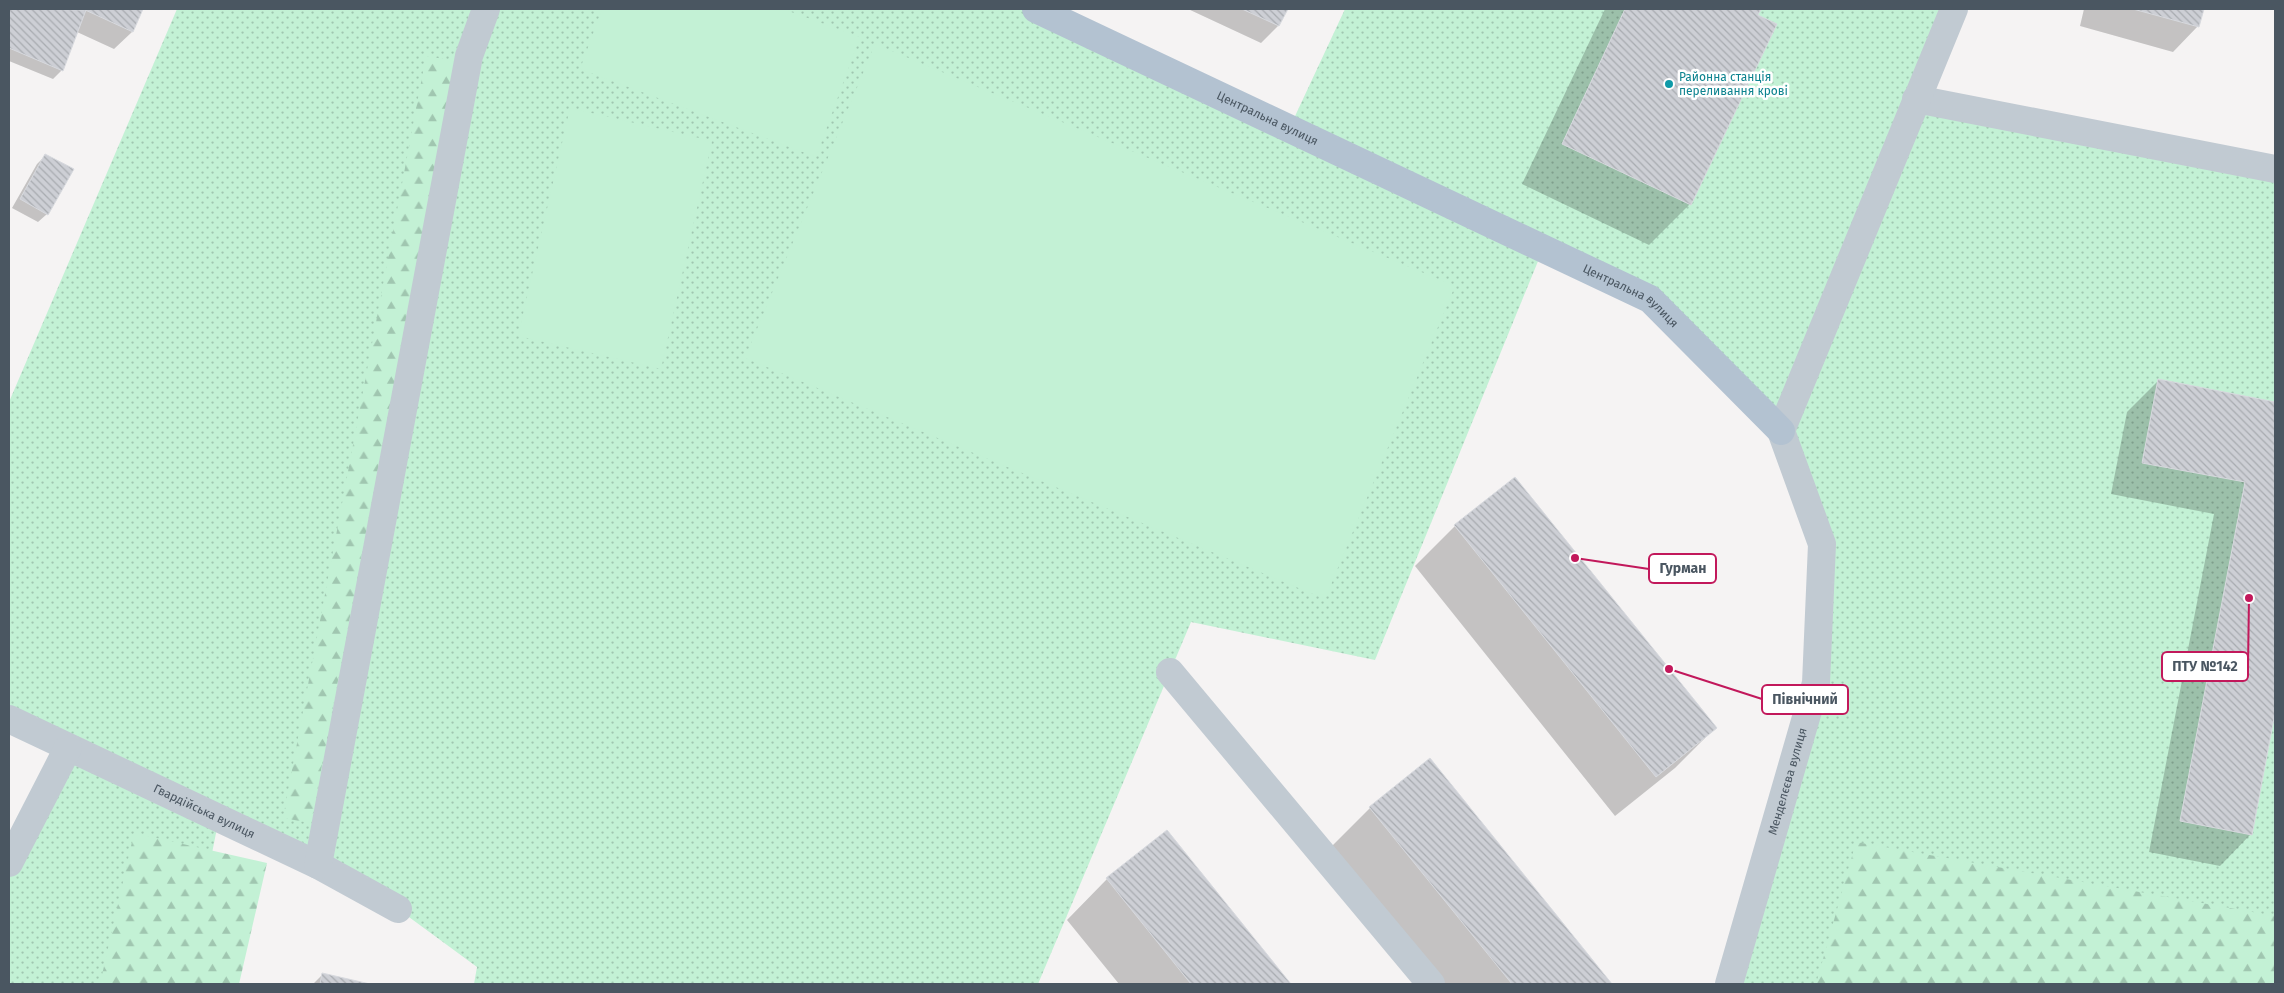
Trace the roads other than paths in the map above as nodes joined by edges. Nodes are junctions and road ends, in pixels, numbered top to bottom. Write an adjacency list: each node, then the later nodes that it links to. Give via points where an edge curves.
1 (486, 9): 11 (street, via 469,56)
2 (1036, 9): 6 (main road, Центральна вулиця, via 1650,299)
3 (1954, 9): 4 (street)
4 (1916, 99): 5 (street); 6 (street)
5 (2275, 169)
6 (1781, 431): 14 (street, Менделєєва вулиця, via 1822,544 1816,683)
7 (1170, 672): 13 (street)
8 (9, 720): 9 (street, Гвардійська вулиця)
9 (68, 748): 10 (street); 11 (street, Гвардійська вулиця)
10 (9, 863)
11 (318, 865): 12 (street, Гвардійська вулиця)
12 (398, 909)
13 (1431, 984)
14 (1729, 984)

